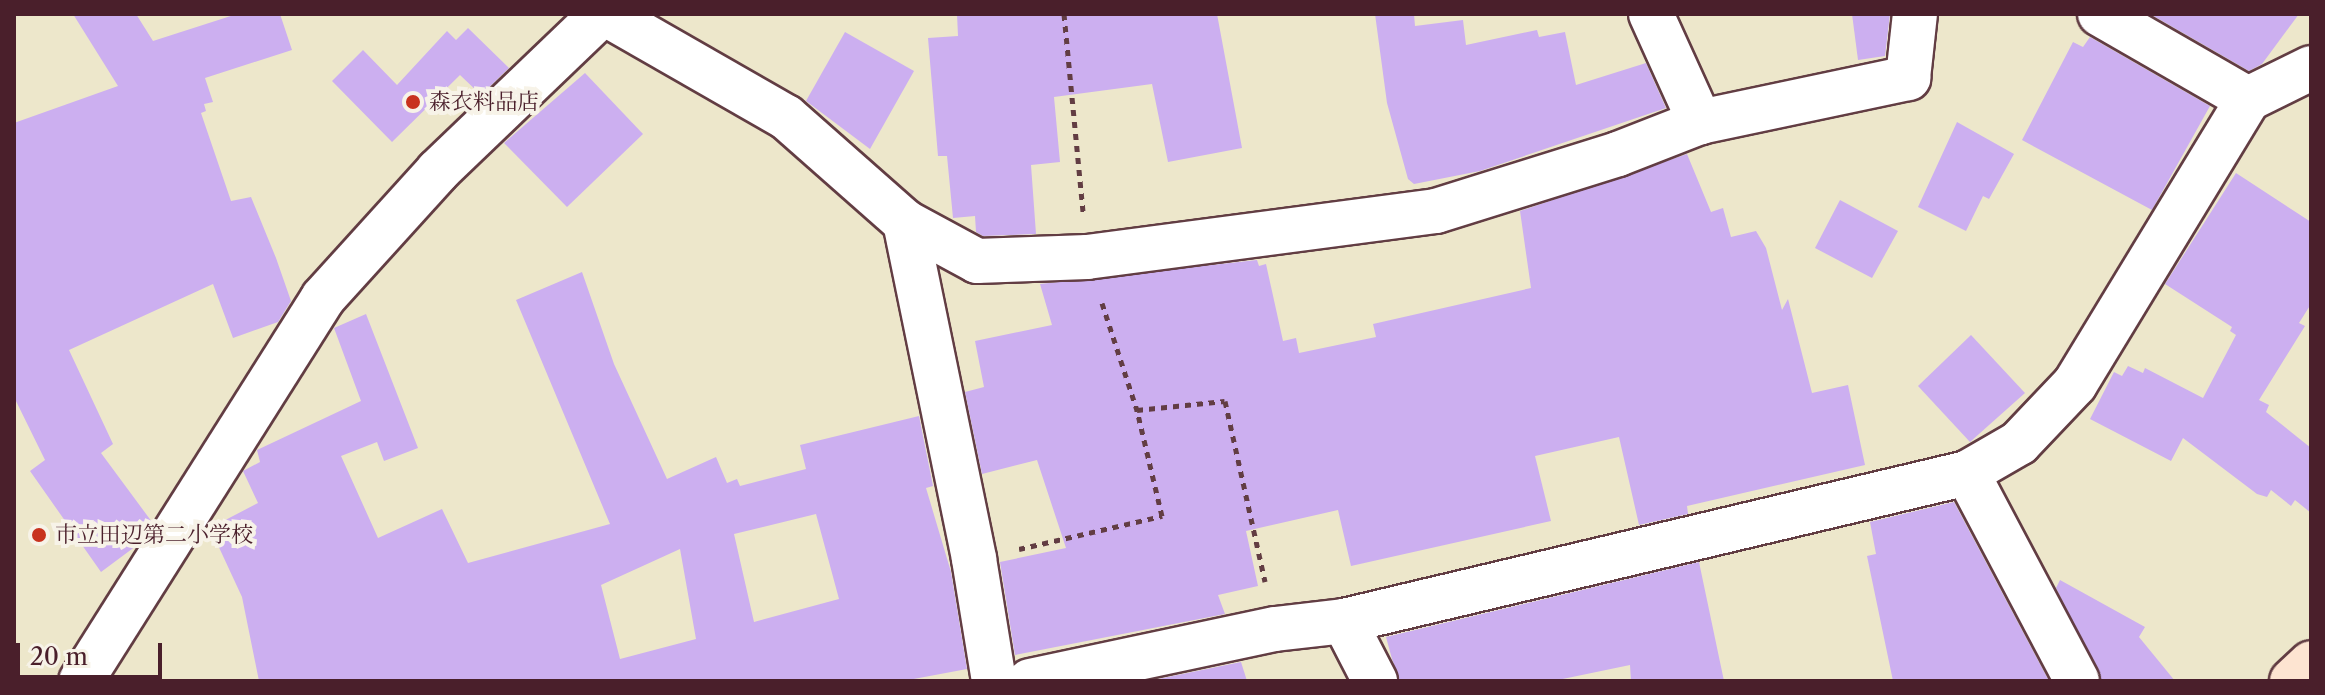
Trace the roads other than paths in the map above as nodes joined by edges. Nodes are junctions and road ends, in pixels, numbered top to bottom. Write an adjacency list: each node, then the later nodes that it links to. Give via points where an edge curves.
1 (604, 14): 8 (street, via 786,117); 12 (street, via 438,171 323,298)
2 (1651, 14): 7 (street)
3 (1915, 14): 7 (street, via 1908,78)
4 (2100, 14): 6 (street)
5 (2311, 68): 6 (street)
6 (2248, 99): 9 (street, via 2075,384 2019,443)
7 (1700, 122): 8 (street, via 1618,154 1436,211 1087,257 977,261)
8 (905, 222): 13 (street)
9 (1967, 473): 10 (street); 16 (street)
10 (1344, 621): 14 (street, via 1275,629); 15 (street)
11 (2311, 663): 17 (street)
12 (81, 681)
13 (994, 681)
14 (1030, 681)
15 (1375, 681)
16 (2077, 681)
17 (2292, 681)

